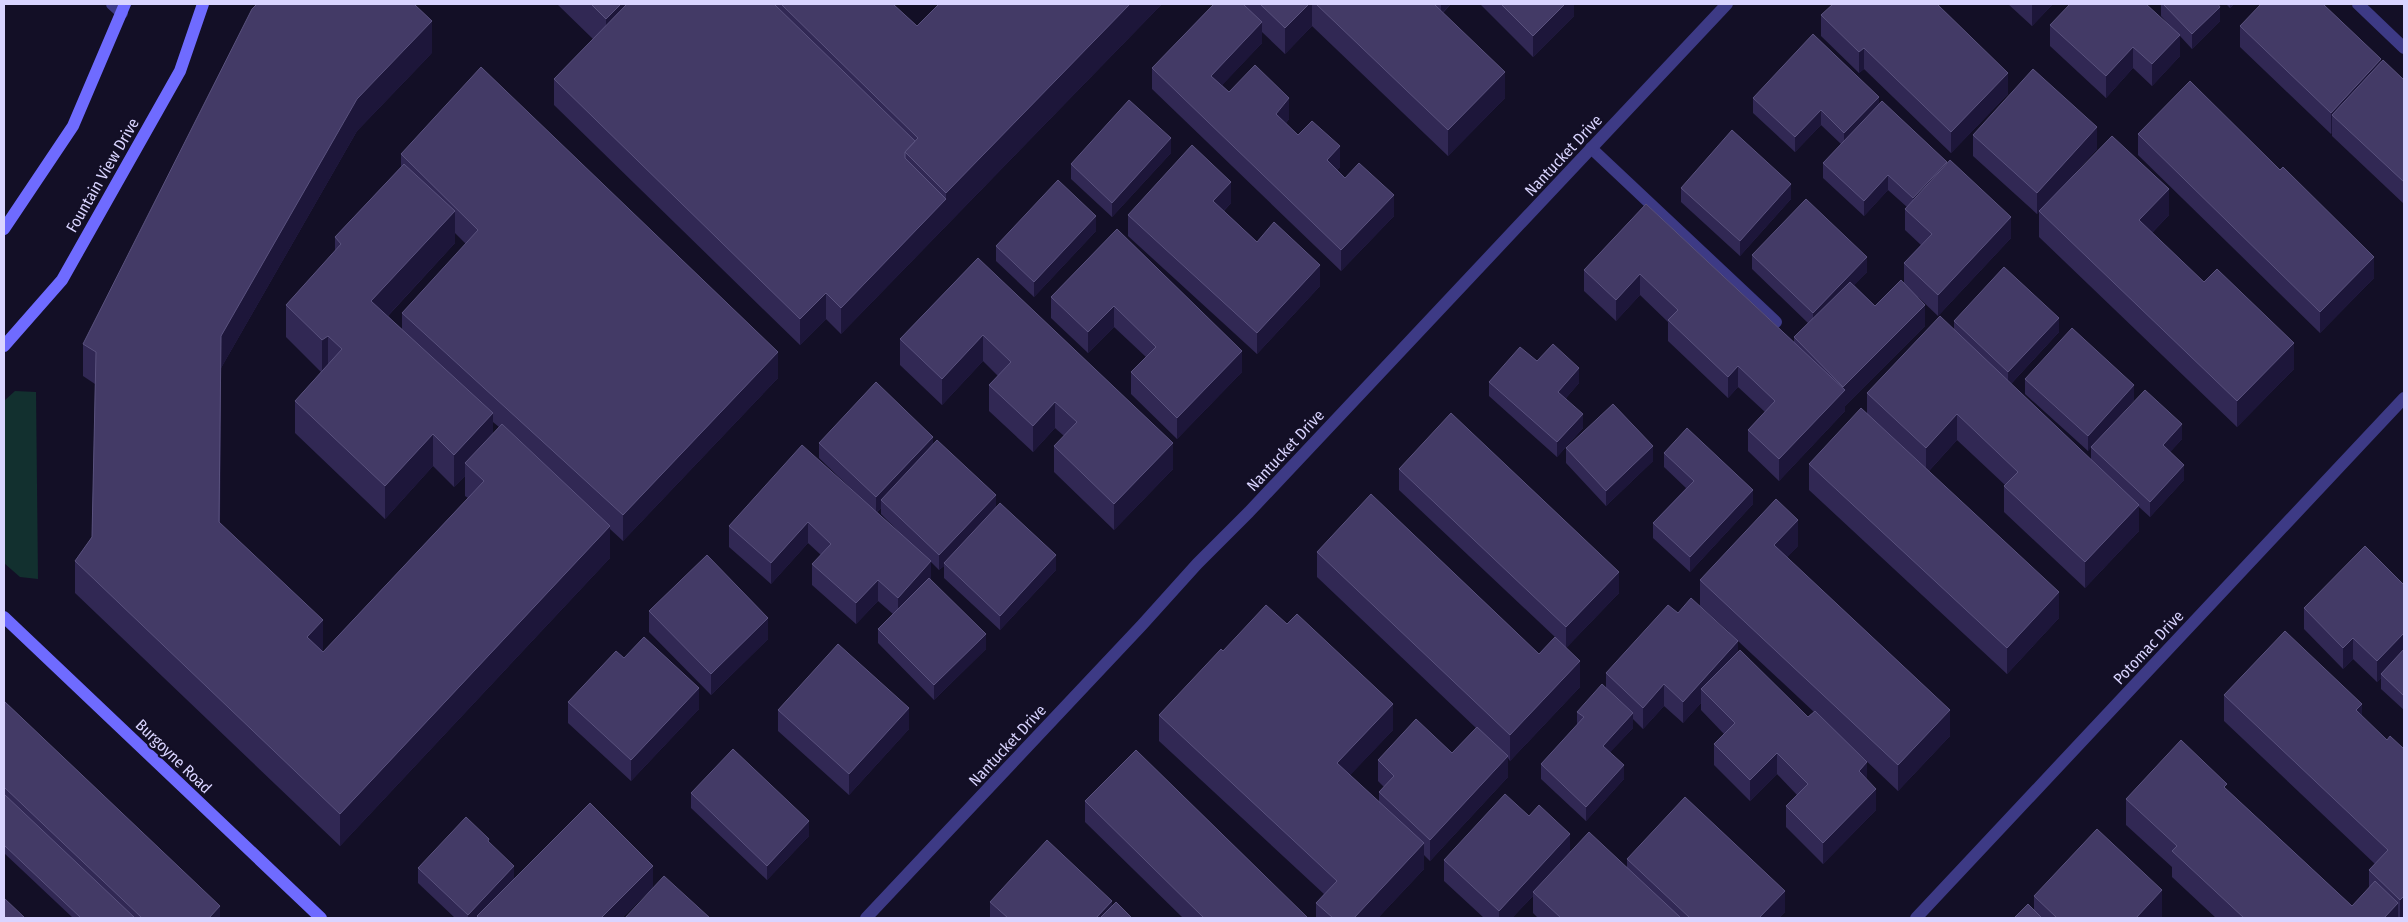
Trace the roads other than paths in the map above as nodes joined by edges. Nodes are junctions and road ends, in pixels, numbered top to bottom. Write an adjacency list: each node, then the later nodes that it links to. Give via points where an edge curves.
1 (112, 4): 5 (street)
2 (203, 4): 10 (main road, Fountain View Drive, via 180,71 62,280)
3 (1727, 4): 7 (street, Nantucket Drive)
4 (2358, 4): 6 (street)
5 (123, 9): 8 (main road, via 73,126)
6 (2404, 48)
7 (1591, 148): 9 (street); 14 (street, Nantucket Drive)
8 (4, 229)
9 (1776, 322)
10 (4, 346)
11 (2404, 398): 15 (street, Potomac Drive)
12 (4, 617): 13 (main road, Burgoyne Road)
13 (321, 918)
14 (866, 918)
15 (1916, 918)

